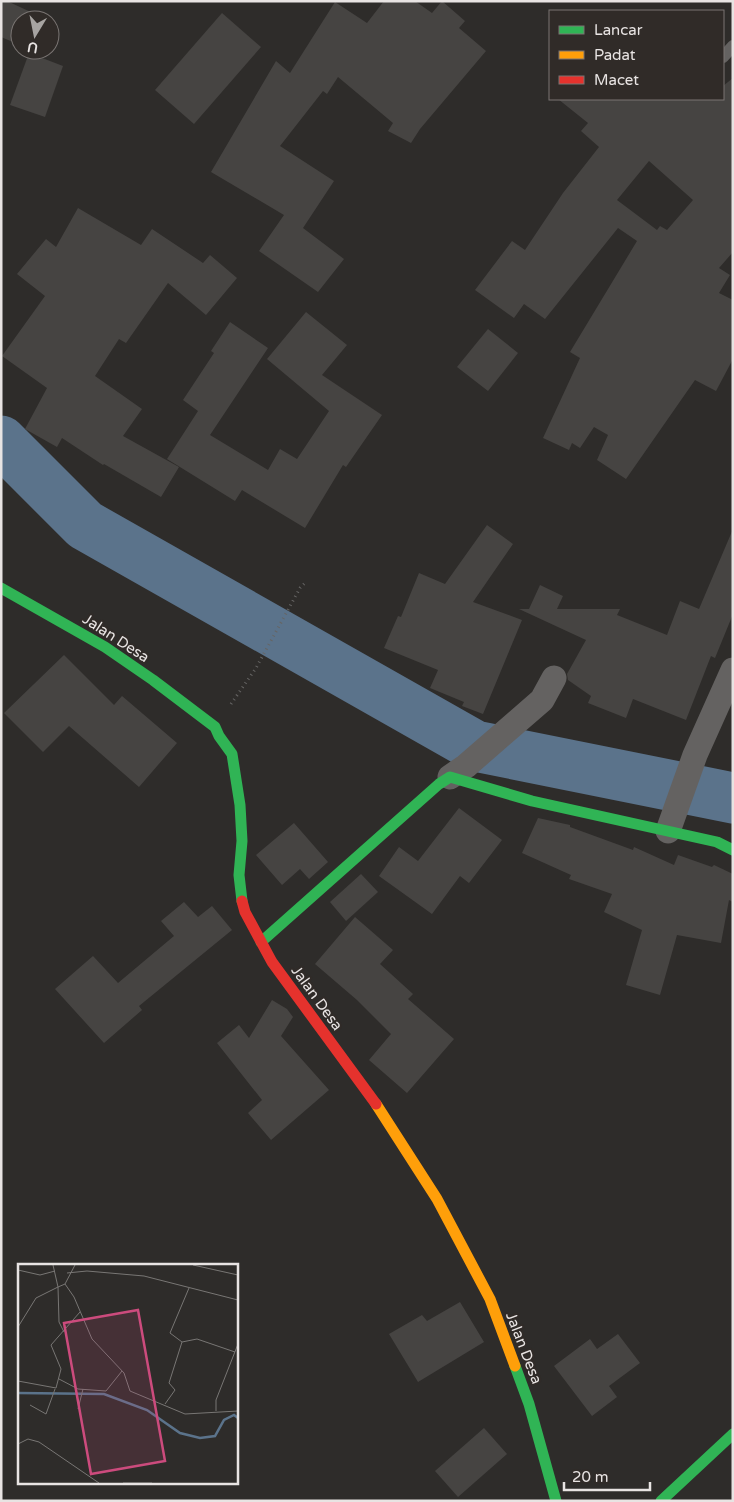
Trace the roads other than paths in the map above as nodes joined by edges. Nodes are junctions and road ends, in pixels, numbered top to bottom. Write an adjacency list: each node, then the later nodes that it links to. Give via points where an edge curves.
1 (733, 46): 2 (lane)
2 (724, 57)
3 (1, 588): 9 (street, Jalan Desa, via 105,647 216,728 232,754 240,805 241,898)
4 (733, 670): 7 (street, via 695,754)
5 (554, 678): 6 (street, via 542,700)
6 (458, 772): 7 (street, via 532,801); 9 (street, via 439,784)
7 (668, 831): 8 (street, via 717,842)
8 (733, 850)
9 (262, 942): 11 (street, Jalan Desa, via 272,962 380,1109 437,1199 485,1291 529,1404)
10 (733, 1434): 12 (street)
11 (556, 1501)
12 (661, 1501)

